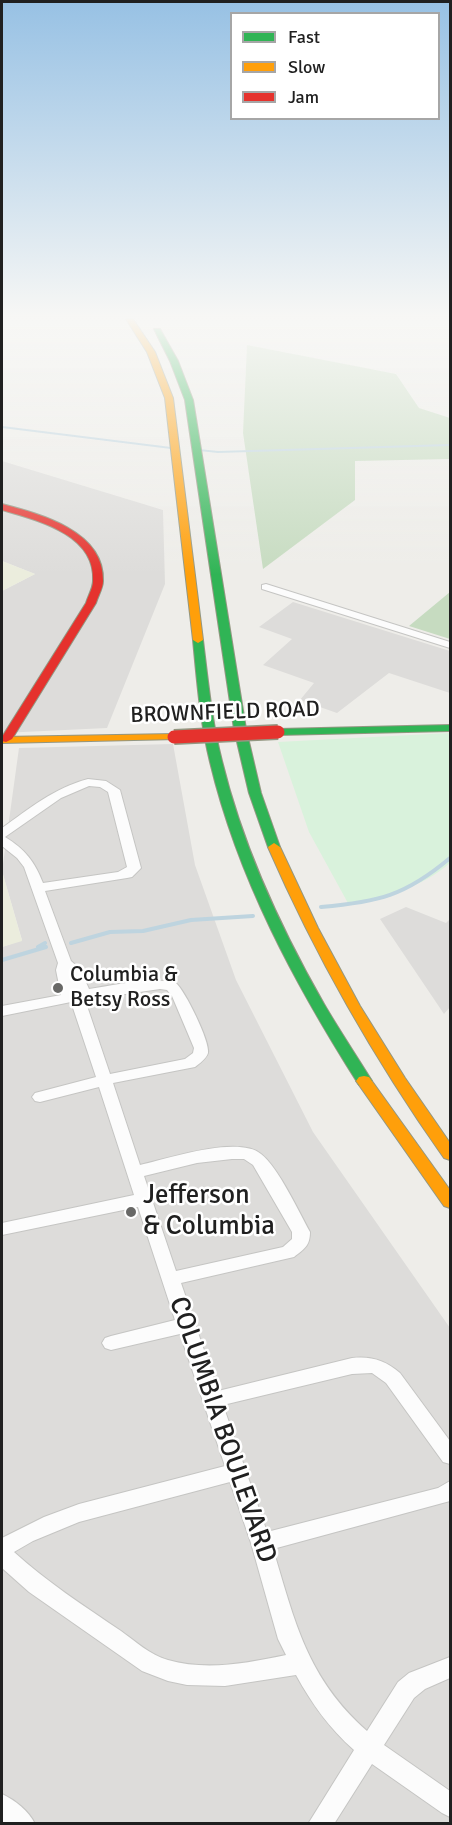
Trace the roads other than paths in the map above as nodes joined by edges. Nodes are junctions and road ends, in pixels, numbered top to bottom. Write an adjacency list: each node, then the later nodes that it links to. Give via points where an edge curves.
1 (168, 404): 18 (main road, via 216,761 247,861 315,999 356,1067)
2 (188, 404): 15 (main road, via 232,691 251,778 268,830 317,940 357,1012)
3 (2, 507): 7 (main road, via 36,518 86,546 98,565 99,581 91,603)
4 (266, 586): 5 (street)
5 (450, 645)
6 (450, 728): 7 (main road, BROWNFIELD ROAD, bridge)
7 (4, 739)
8 (2, 834): 10 (street, via 78,783 100,782 114,790 134,868 118,876)
9 (2, 840): 10 (street, COLUMBIA BOULEVARD, via 22,855)
10 (39, 888): 11 (street, COLUMBIA BOULEVARD, via 65,963 68,994)
11 (77, 998): 12 (street); 13 (street, COLUMBIA BOULEVARD); 13 (street, via 154,983 171,986 201,1048 200,1055 190,1063)
12 (2, 1011)
13 (105, 1080): 14 (street); 16 (street, COLUMBIA BOULEVARD)
14 (40, 1097)
15 (450, 1154)
16 (136, 1172): 17 (street, COLUMBIA BOULEVARD); 20 (street, via 230,1152 248,1152 261,1163 301,1232 301,1242 288,1252)
17 (144, 1199): 19 (street); 20 (street, COLUMBIA BOULEVARD)
18 (450, 1202)
19 (2, 1229)
20 (170, 1279): 21 (street, COLUMBIA BOULEVARD)
21 (188, 1325): 22 (street); 23 (street, COLUMBIA BOULEVARD)
22 (111, 1343)
23 (213, 1400): 24 (street, via 352,1366 375,1365 393,1378); 25 (street, COLUMBIA BOULEVARD)
24 (450, 1456)
25 (236, 1470): 27 (street, COLUMBIA BOULEVARD); 28 (street, via 76,1515 37,1529)
26 (450, 1490): 27 (street)
27 (261, 1543): 30 (street, COLUMBIA BOULEVARD, via 289,1639)
28 (2, 1548)
29 (2, 1555): 30 (street, via 36,1585 150,1664 168,1672 207,1676)
30 (302, 1663): 32 (street, COLUMBIA BOULEVARD, via 318,1694 341,1723)
31 (450, 1666): 32 (street, via 406,1690)
32 (369, 1748): 33 (street, COLUMBIA BOULEVARD); 36 (street)
33 (450, 1805)
34 (2, 1806): 35 (street)
35 (23, 1824)
36 (320, 1824)

